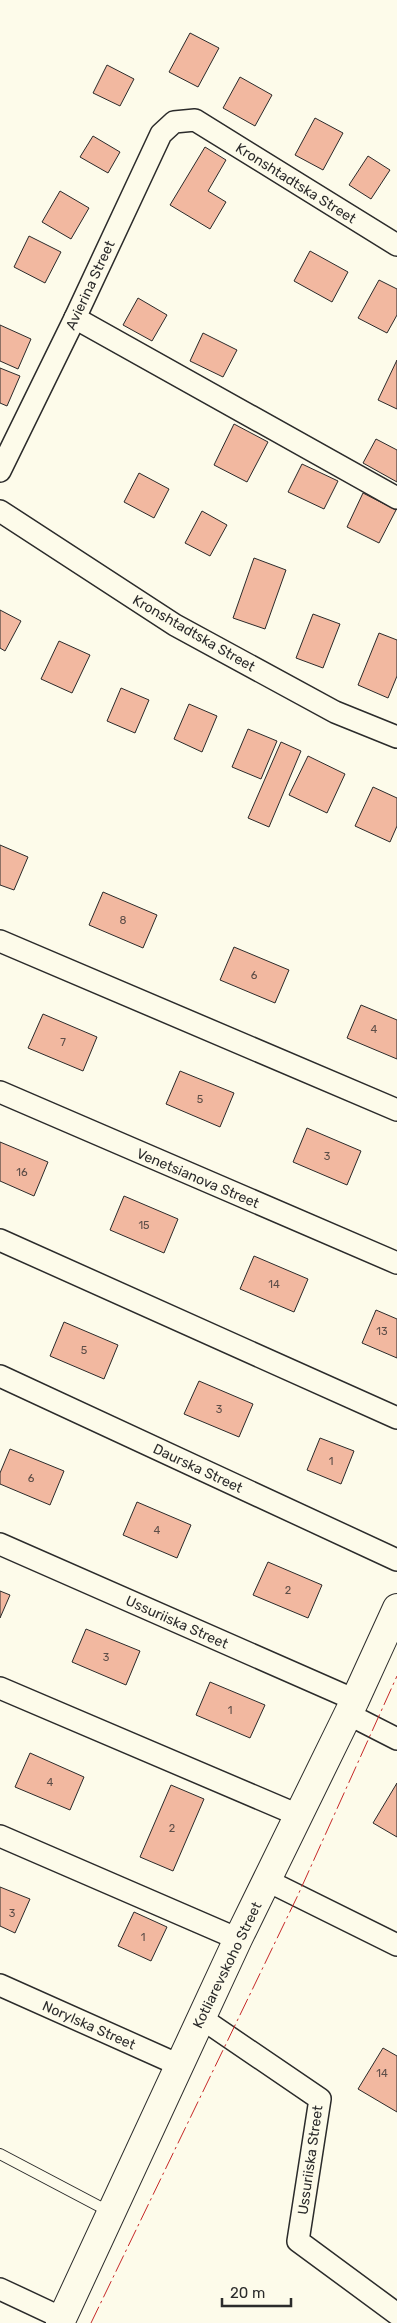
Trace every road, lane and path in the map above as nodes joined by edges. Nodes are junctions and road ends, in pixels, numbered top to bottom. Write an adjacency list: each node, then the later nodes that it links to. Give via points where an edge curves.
1 (195, 120): 2 (street, Kronshtadtska Street); 3 (street, Avierina Street, via 174,122 161,134)
2 (397, 245)
3 (75, 318): 4 (street, Avierina Street); 5 (street)
4 (0, 471)
5 (397, 498)
6 (0, 512): 7 (street, Kronshtadtska Street, via 174,625 335,712)
7 (397, 737)
8 (0, 941): 10 (street)
9 (0, 1092): 12 (street, Venetsianova Street)
10 (397, 1110)
11 (0, 1240): 14 (street)
12 (397, 1263)
13 (0, 1376): 16 (street, Daurska Street)
14 (397, 1418)
15 (0, 1544): 19 (street, Ussuriiska Street)
16 (397, 1560)
17 (397, 1608): 19 (street, Kotliarevskoho Street)
18 (0, 1688): 21 (street)
19 (351, 1707): 20 (street, Ussuriiska Street); 21 (street, Kotliarevskoho Street)
20 (397, 1739)
21 (298, 1815): 23 (street, Kotliarevskoho Street)
22 (0, 1836): 24 (street)
23 (268, 1881): 24 (street, Kotliarevskoho Street); 25 (street)
24 (238, 1939): 27 (street, Kotliarevskoho Street)
25 (397, 1944)
26 (0, 1985): 28 (street, Norylska Street)
27 (201, 2018): 28 (street, Kotliarevskoho Street); 32 (street, Ussuriiska Street, via 320,2099 298,2240)
28 (179, 2065): 30 (street, Kotliarevskoho Street)
29 (0, 2154): 30 (lane)
30 (110, 2212): 33 (street, Kotliarevskoho Street)
31 (0, 2289): 33 (street)
32 (397, 2314)
33 (61, 2320)

